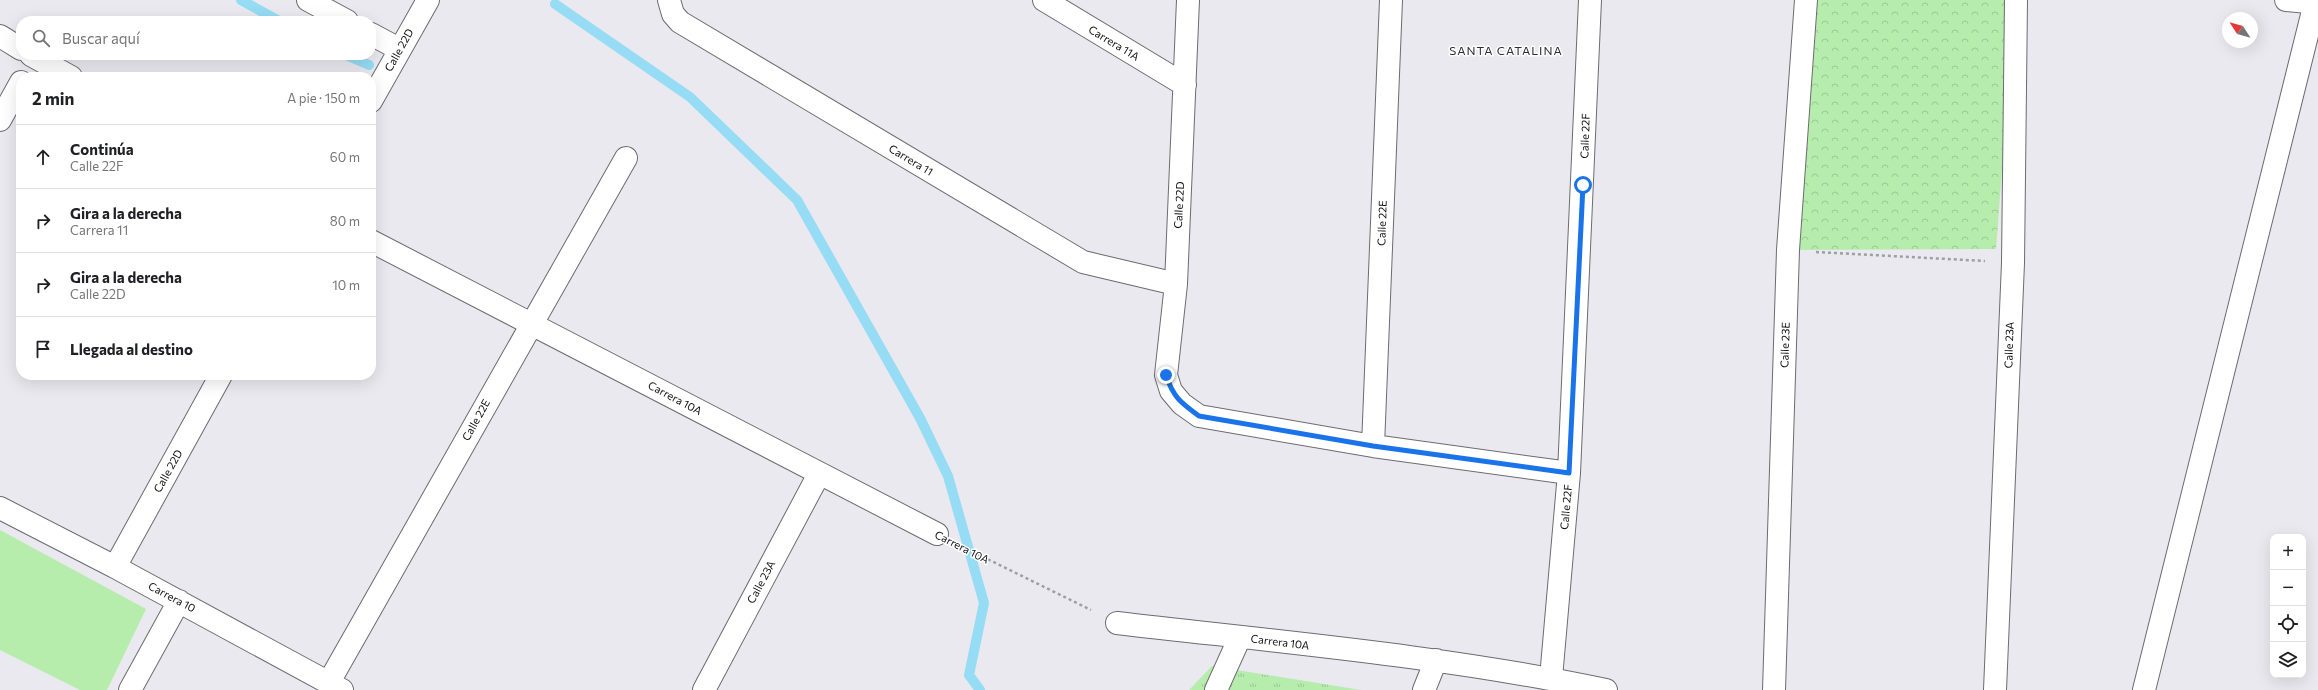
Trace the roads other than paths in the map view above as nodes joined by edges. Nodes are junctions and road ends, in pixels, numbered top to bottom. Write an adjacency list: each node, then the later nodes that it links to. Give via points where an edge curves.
1 (308, 0): 12 (street)
2 (428, 0): 16 (street, Calle 22D)
3 (669, 0): 27 (street, Carrera 11, via 672,14 680,22 1083,262)
4 (1044, 0): 21 (street, Carrera 11A)
5 (1188, 0): 21 (street, Calle 22D)
6 (1391, 0): 30 (street, Calle 22E)
7 (1590, 0): 31 (street, Calle 22F)
8 (1806, 0): 47 (street, Calle 23E, via 1788,250)
9 (2016, 0): 48 (street, Calle 23A, via 2012,263)
10 (2286, 0): 11 (street)
11 (2317, 3): 49 (street)
12 (338, 16)
13 (0, 36): 15 (street)
14 (376, 37): 16 (street)
15 (16, 46)
16 (399, 49): 23 (street, Calle 22D)
17 (28, 60): 19 (street)
18 (40, 60): 20 (street)
19 (25, 72)
20 (62, 72)
21 (1185, 85): 27 (street, Calle 22D)
22 (16, 91): 24 (street)
23 (376, 92)
24 (0, 120)
25 (626, 158): 28 (street, Calle 22E)
26 (376, 244): 28 (street, Carrera 10A)
27 (1176, 284): 30 (street, Calle 22D, via 1166,375 1171,390 1182,404 1199,416)
28 (531, 323): 32 (street, Carrera 10A); 41 (street, Calle 22E)
29 (218, 380): 35 (street, Calle 22D)
30 (1373, 446): 31 (street)
31 (1569, 473): 40 (street, Calle 22F)
32 (819, 474): 34 (street, Carrera 10A); 43 (street, Calle 23A)
33 (0, 508): 35 (street, Carrera 10)
34 (937, 534)
35 (116, 567): 36 (street, Carrera 10)
36 (179, 601): 41 (street, Carrera 10); 42 (street)
37 (1117, 623): 38 (street, Carrera 10A)
38 (1240, 637): 39 (street, Carrera 10A); 44 (street)
39 (1436, 660): 40 (street, Carrera 10A); 45 (street)
40 (1551, 678): 46 (street, Carrera 10A)
41 (335, 686)
42 (130, 690)
43 (704, 690)
44 (1216, 690)
45 (1424, 690)
46 (1606, 690)
47 (1774, 690)
48 (1995, 690)
49 (2144, 690)

